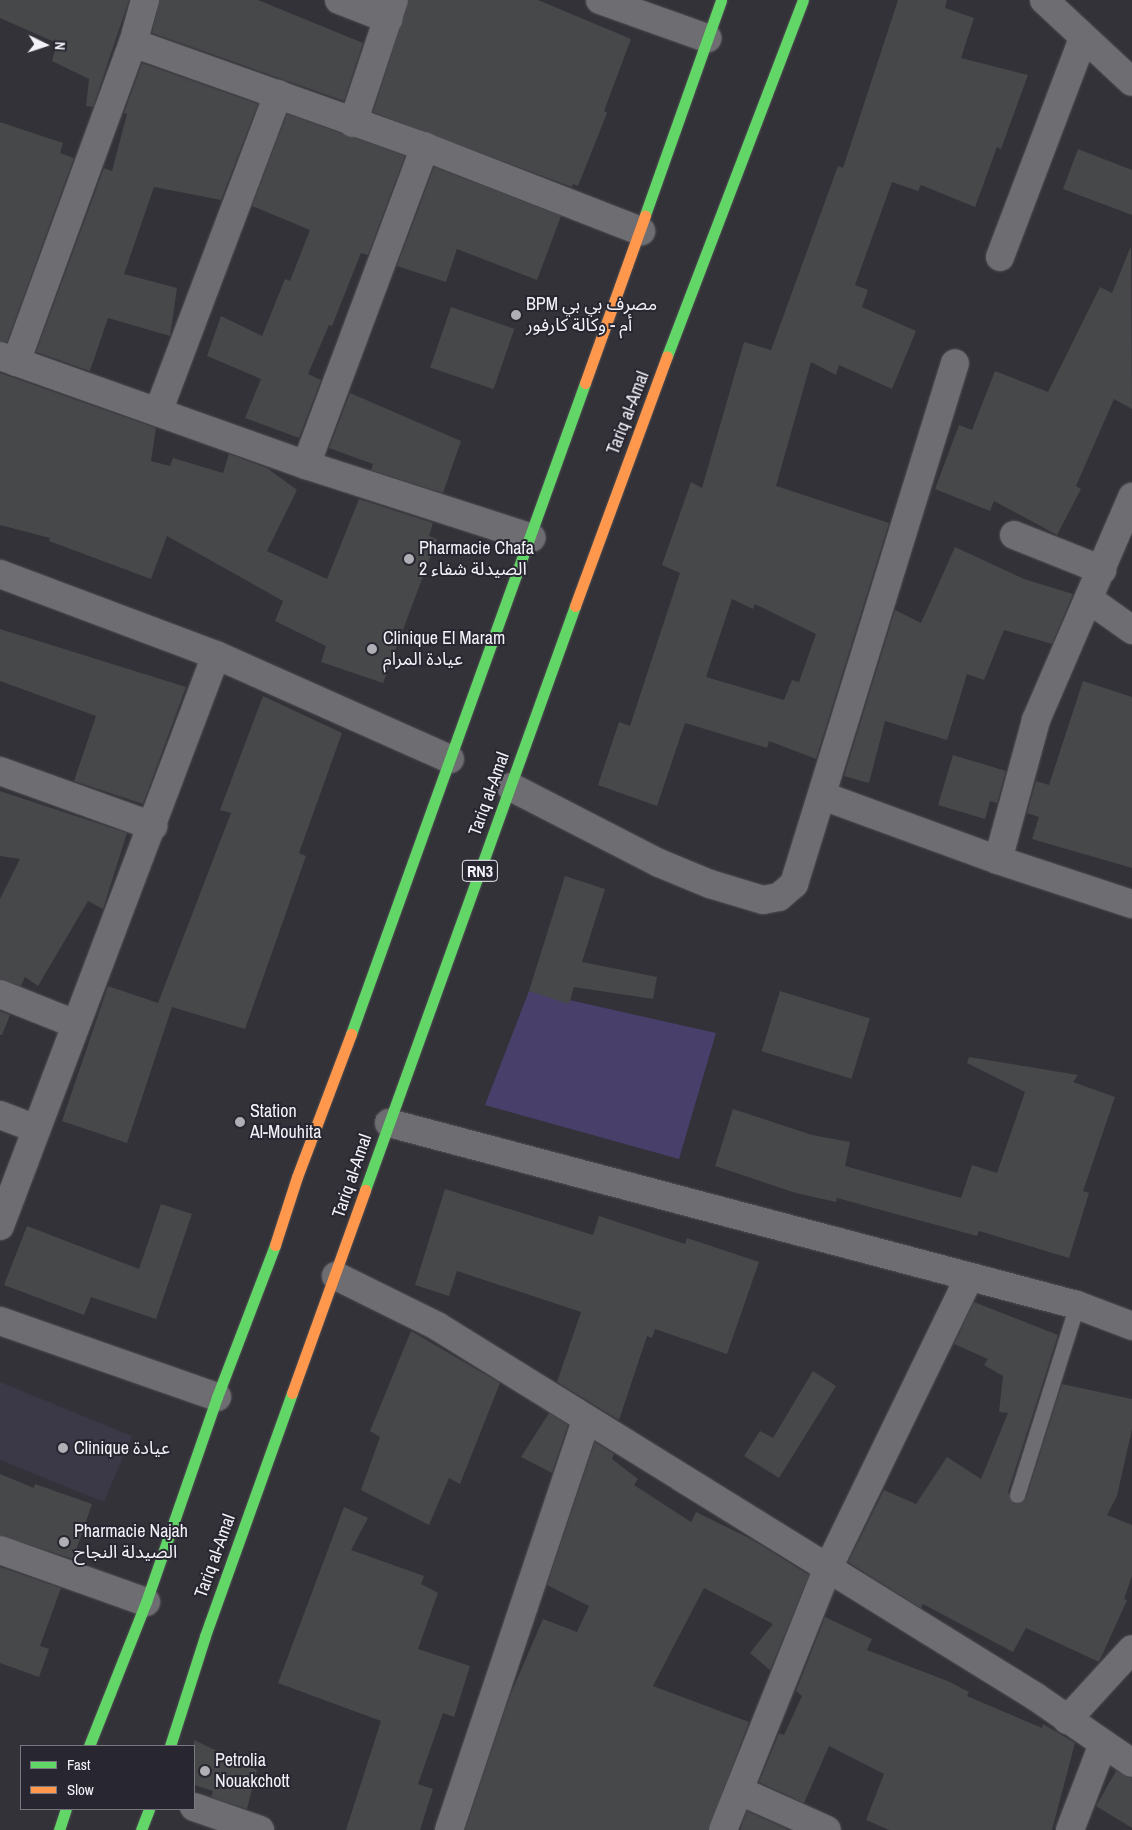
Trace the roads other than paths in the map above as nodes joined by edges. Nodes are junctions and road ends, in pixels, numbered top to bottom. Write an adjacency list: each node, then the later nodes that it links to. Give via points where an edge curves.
1 (145, 0): 10 (street)
2 (339, 0): 7 (street)
3 (600, 0): 8 (street)
4 (721, 0): 8 (highway)
5 (803, 0): 31 (highway, Tariq al-Amal / RN3, via 612,502)
6 (1044, 0): 9 (street)
7 (391, 9): 13 (street)
8 (707, 38): 15 (highway)
9 (1083, 39): 11 (street); 16 (street)
10 (133, 43): 12 (street); 17 (street)
11 (1132, 82)
12 (278, 94): 13 (street); 19 (street)
13 (353, 123): 14 (street)
14 (425, 147): 15 (street); 20 (street)
15 (641, 231): 23 (highway)
16 (1000, 256)
17 (8, 359): 19 (street)
18 (955, 362): 32 (street)
19 (158, 412): 20 (street)
20 (306, 465): 23 (street)
21 (1132, 497): 24 (street)
22 (1014, 535): 24 (street)
23 (532, 538): 29 (highway)
24 (1102, 570): 26 (street)
25 (0, 574): 28 (street)
26 (1090, 600): 27 (street); 34 (street, via 1036,720)
27 (1132, 630)
28 (216, 656): 29 (street); 33 (street)
29 (450, 760): 47 (highway, via 386,942 297,1177 275,1246)
30 (0, 771): 33 (street)
31 (511, 787): 32 (street, via 660,863 763,900 779,897 794,884); 39 (highway, Tariq al-Amal / RN3)
32 (823, 796): 34 (street)
33 (153, 826): 37 (street)
34 (998, 860): 35 (street)
35 (1132, 904)
36 (0, 994): 37 (street)
37 (76, 1024): 40 (street)
38 (0, 1116): 40 (street)
39 (389, 1123): 42 (highway, Tariq al-Amal / RN3); 43 (street)
40 (36, 1129): 41 (street)
41 (0, 1226)
42 (336, 1276): 48 (street, via 437,1326); 57 (highway, Tariq al-Amal / RN3, via 205,1636)
43 (970, 1278): 44 (street); 51 (street)
44 (1077, 1305): 46 (street); 49 (lane)
45 (0, 1321): 47 (street)
46 (1132, 1326)
47 (217, 1397): 52 (highway)
48 (586, 1420): 51 (street); 66 (street)
49 (1017, 1495)
50 (0, 1550): 52 (street)
51 (828, 1568): 54 (street, via 1036,1697); 59 (street)
52 (146, 1602): 56 (highway)
53 (1132, 1649): 54 (street)
54 (1067, 1720): 55 (street)
55 (1103, 1744): 58 (street); 69 (street)
56 (89, 1745)
57 (170, 1745)
58 (1132, 1762)
59 (740, 1791): 67 (street); 68 (street)
60 (195, 1807): 65 (street)
61 (66, 1810): 63 (highway)
62 (149, 1810): 64 (highway)
63 (59, 1830)
64 (141, 1830)
65 (260, 1830)
66 (448, 1830)
67 (723, 1830)
68 (827, 1830)
69 (1070, 1830)

